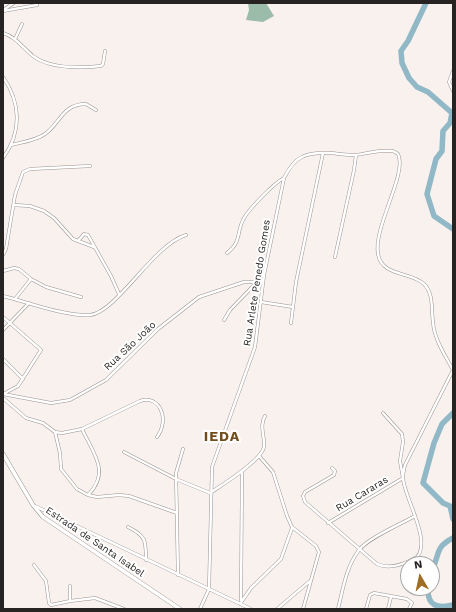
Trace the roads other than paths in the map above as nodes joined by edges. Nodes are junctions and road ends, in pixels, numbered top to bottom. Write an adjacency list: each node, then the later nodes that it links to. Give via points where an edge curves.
1 (14, 3): 3 (street)
2 (37, 5): 3 (street)
3 (3, 10)
4 (22, 24): 6 (street)
5 (3, 33): 6 (street)
6 (15, 40): 7 (street, via 34,57 58,65 101,66 104,64)
7 (105, 51)
8 (453, 71): 10 (street, via 449,82)
9 (3, 77): 12 (street, via 15,100 17,111 17,125)
10 (453, 91)
11 (96, 110): 12 (street, via 86,104 75,106 64,112 45,134)
12 (12, 145): 15 (street)
13 (322, 153): 14 (street, Rua Arlete Penedo Gomes); 17 (street, Rua Arlete Penedo Gomes, via 300,157); 36 (street, via 298,268)
14 (356, 155): 25 (street); 43 (street, Rua Arlete Penedo Gomes, via 392,151 399,156 398,177 380,229 378,256 389,270 419,280 428,289 435,333)
15 (3, 158)
16 (90, 166): 18 (street, via 25,170 20,178)
17 (284, 178): 23 (street, via 248,213 235,247); 29 (street, Rua Arlete Penedo Gomes)
18 (14, 205): 20 (street, via 30,206 44,212 54,218 70,237); 22 (street)
19 (186, 236): 30 (street, via 165,249)
20 (78, 241): 21 (street); 21 (street, via 85,233)
21 (94, 246): 30 (street)
22 (4, 248): 24 (street)
23 (227, 253)
24 (3, 255)
25 (335, 257)
26 (3, 271): 27 (street, via 19,269)
27 (31, 279): 32 (street, via 46,287); 33 (street)
28 (258, 281): 29 (street, Rua São João); 38 (street, via 230,310); 45 (street, Rua São João, via 244,282 199,297 158,330 106,380 70,400 51,403)
29 (263, 282): 34 (street, Rua Arlete Penedo Gomes)
30 (119, 294): 35 (street, via 109,306 90,315)
31 (3, 296): 33 (street)
32 (81, 297)
33 (15, 299): 35 (street)
34 (261, 302): 36 (street); 60 (street, Rua Arlete Penedo Gomes, via 255,347 213,461)
35 (30, 303): 39 (street)
36 (293, 306): 40 (street)
37 (3, 317): 39 (street)
38 (224, 320)
39 (9, 323): 41 (street); 44 (street, via 41,350)
40 (291, 323)
41 (3, 330)
42 (3, 359): 44 (street)
43 (453, 370): 58 (street, via 409,456)
44 (23, 379): 45 (street, via 15,388)
45 (3, 394)
46 (3, 398): 50 (street, via 26,418 44,423)
47 (383, 413): 58 (street, via 402,434 400,461)
48 (265, 416): 55 (street, via 262,424 264,446)
49 (82, 429): 50 (street, via 67,433); 51 (street, via 146,400 157,406 164,416 164,424); 61 (street, via 99,464 98,481)
50 (55, 432): 61 (street, via 63,473 73,485)
51 (157, 437)
52 (182, 449): 59 (street)
53 (124, 452): 59 (street)
54 (3, 454): 62 (main road, Estrada de Santa Isabel)
55 (259, 456): 57 (street); 67 (street, via 273,472)
56 (332, 468): 65 (street, via 335,471 334,475 308,490 304,496 305,502)
57 (242, 470): 60 (street); 77 (street)
58 (403, 478): 64 (street); 65 (street, Rua Cararas)
59 (176, 479): 60 (street); 63 (street)
60 (210, 494): 74 (street, Rua Arlete Penedo Gomes)
61 (88, 495): 63 (street, via 129,496)
62 (33, 505): 69 (street); 79 (main road, Estrada de Santa Isabel, via 54,526 119,567)
63 (177, 513): 71 (street)
64 (414, 516): 68 (street); 68 (street, via 422,542 419,554 413,559 386,567 377,564)
65 (328, 523): 68 (street)
66 (128, 527): 69 (street, via 144,538)
67 (292, 527): 72 (street, via 316,546 319,552); 77 (street, via 281,559)
68 (359, 549): 86 (street, via 348,570)
69 (146, 560): 71 (street)
70 (34, 566): 76 (street, via 46,581 49,603 55,605)
71 (178, 575): 74 (street)
72 (311, 580): 84 (street); 85 (street)
73 (70, 586): 76 (street)
74 (209, 589): 78 (street); 82 (street, Rua Arlete Penedo Gomes)
75 (391, 597): 87 (street, via 371,594); 88 (street); 89 (street, via 411,601)
76 (70, 600): 80 (street, via 100,599)
77 (242, 600): 78 (street)
78 (240, 604): 83 (street)
79 (176, 608): 81 (main road, Estrada de Santa Isabel)
80 (124, 609)
81 (180, 609)
82 (200, 609)
83 (251, 609)
84 (277, 609)
85 (303, 609)
86 (338, 609)
87 (366, 609)
88 (388, 609)
89 (409, 609)

